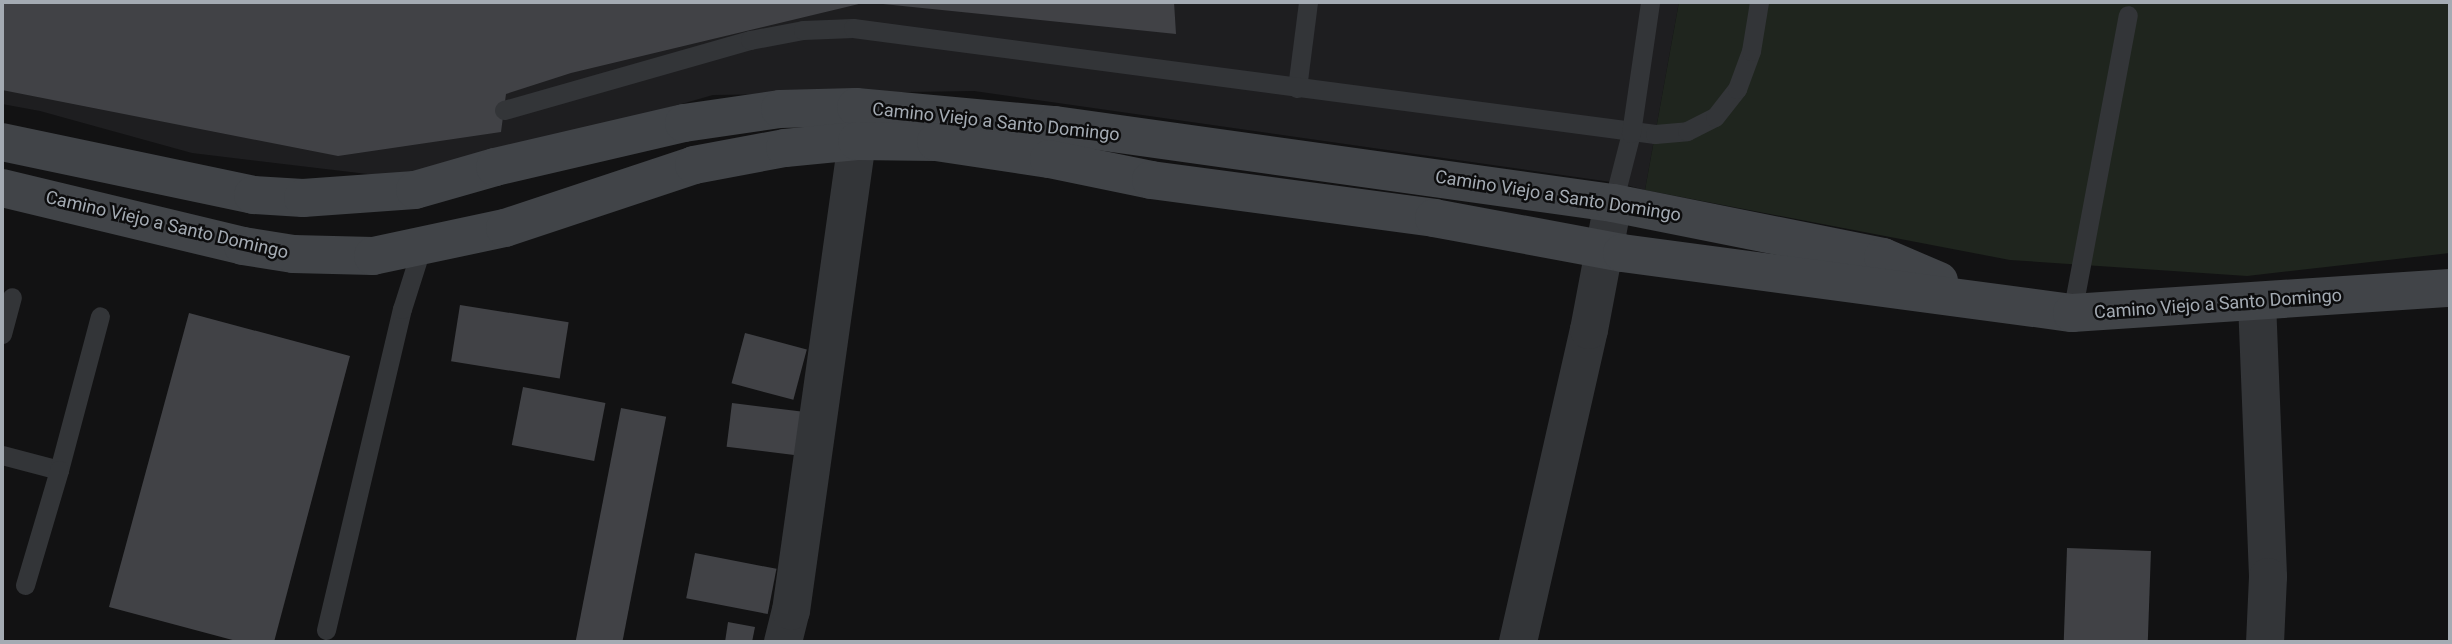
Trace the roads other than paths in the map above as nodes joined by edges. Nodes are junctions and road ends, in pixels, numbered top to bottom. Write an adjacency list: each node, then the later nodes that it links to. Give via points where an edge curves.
1 (1308, 2): 5 (lane)
2 (1650, 2): 7 (lane)
3 (1759, 2): 7 (lane, via 1751,51 1737,89 1714,117 1687,131)
4 (2128, 15): 19 (lane)
5 (1297, 88): 6 (lane, via 853,28 803,30 750,40); 7 (lane)
6 (504, 110)
7 (1631, 133): 11 (lane)
8 (857, 141): 12 (street, Camino Viejo a Santo Domingo, via 936,142 1152,180); 13 (street, Camino Viejo a Santo Domingo, via 785,148 694,165 505,228); 26 (street)
9 (2, 142): 11 (street, Camino Viejo a Santo Domingo, via 227,190 303,198 415,190 684,123 780,109 856,107 1055,125)
10 (2, 187): 13 (street, Camino Viejo a Santo Domingo, via 293,254 373,256)
11 (1613, 203): 12 (street, via 1590,220 1486,205); 14 (street); 17 (street, Camino Viejo a Santo Domingo, via 1883,257)
12 (1434, 218): 14 (street, Camino Viejo a Santo Domingo)
13 (422, 246): 25 (lane, via 402,309)
14 (1602, 248): 17 (street, Camino Viejo a Santo Domingo); 27 (street, via 1589,330)
15 (2450, 288): 18 (street, Camino Viejo a Santo Domingo)
16 (12, 297): 21 (lane)
17 (1986, 301): 19 (street, Camino Viejo a Santo Domingo)
18 (2257, 303): 19 (street, Camino Viejo a Santo Domingo); 28 (street, via 2268,577)
19 (2071, 313)
20 (100, 316): 23 (lane)
21 (2, 334)
22 (2, 455): 23 (lane)
23 (59, 470): 24 (lane)
24 (25, 585)
25 (326, 631)
26 (783, 642)
27 (1518, 642)
28 (2266, 642)

